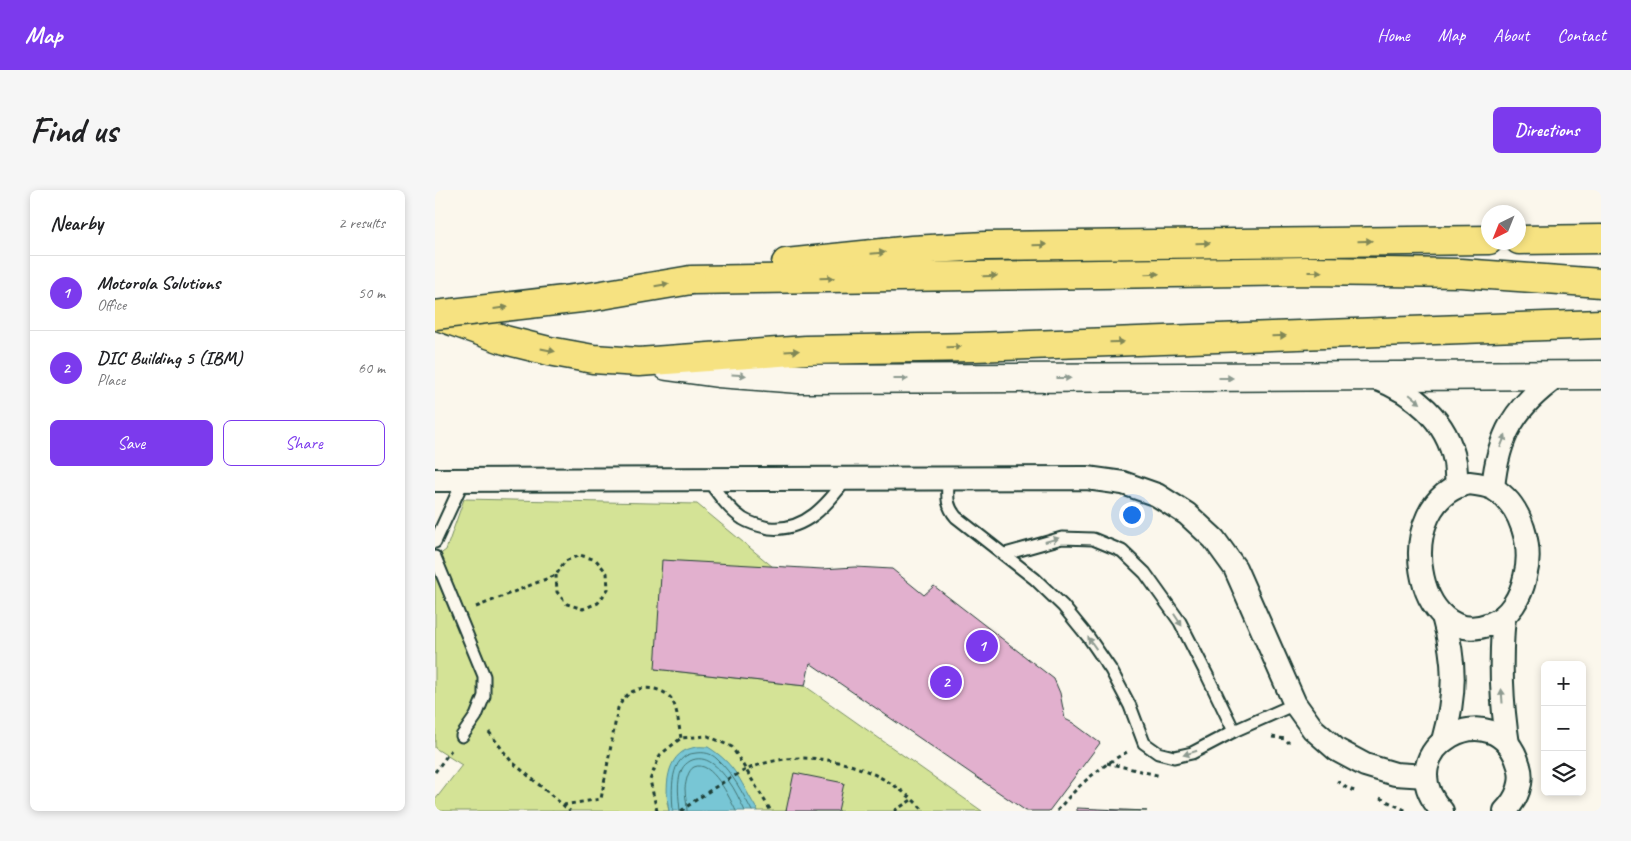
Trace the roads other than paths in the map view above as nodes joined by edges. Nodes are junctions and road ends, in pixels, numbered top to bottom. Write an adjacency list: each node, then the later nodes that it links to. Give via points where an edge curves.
1 (1601, 239): 3 (highway)
2 (1481, 240): 4 (highway, one-way to 2, via 763,266 837,257 986,246)
3 (1526, 240)
4 (691, 280): 5 (highway, one-way to 5, via 1317,272 1461,273); 6 (highway, one-way to 4, bridge, via 590,297)
5 (1601, 283)
6 (435, 315): 8 (highway, one-way to 8, via 505,340 549,351 593,359)
7 (1601, 324): 8 (highway, one-way to 7, via 815,350)
8 (639, 362): 11 (main road, one-way to 11, via 718,373 799,379)
9 (1601, 375): 10 (main road)
10 (1558, 376): 11 (main road); 17 (street, one-way to 10, via 1497,458 1510,423 1534,394)
11 (1372, 377): 16 (street, one-way to 16, via 1395,385 1433,416 1455,461)
12 (847, 478): 13 (street); 14 (street); 14 (lane, via 826,505 807,520 775,528 744,520)
13 (948, 478): 19 (lane, via 947,502 956,518); 23 (street, via 1105,480 1157,495 1187,514 1214,539 1235,568)
14 (707, 479): 15 (street)
15 (446, 482): 18 (lane)
16 (1457, 485): 17 (street, via 1475,483); 21 (street, via 1434,504 1426,520 1419,555 1426,590)
17 (1493, 488): 22 (street, via 1514,509 1522,525 1527,550 1526,576 1521,593)
18 (435, 542)
19 (1005, 554): 24 (lane, one-way to 24, via 1062,538 1093,539 1122,551 1145,573 1181,622); 24 (lane, one-way to 19, via 1191,753 1175,757 1157,753 1145,743 1111,670 1089,638 1063,606)
20 (435, 557): 25 (lane, via 484,676 484,696 476,716)
21 (1443, 616): 22 (street, via 1467,628 1480,628); 26 (street, via 1453,666 1450,716)
22 (1504, 616): 27 (street, one-way to 22, via 1501,667)
23 (1295, 704): 24 (lane); 28 (street, via 1313,729 1337,750 1365,765 1395,774)
24 (1234, 731)
25 (462, 736)
26 (1443, 741): 27 (street, via 1464,730 1476,729 1488,731); 28 (street, via 1431,757)
27 (1509, 744): 30 (street, via 1517,756 1520,785)
28 (1426, 776): 29 (street, via 1434,802)
29 (1442, 811)
30 (1505, 811)

